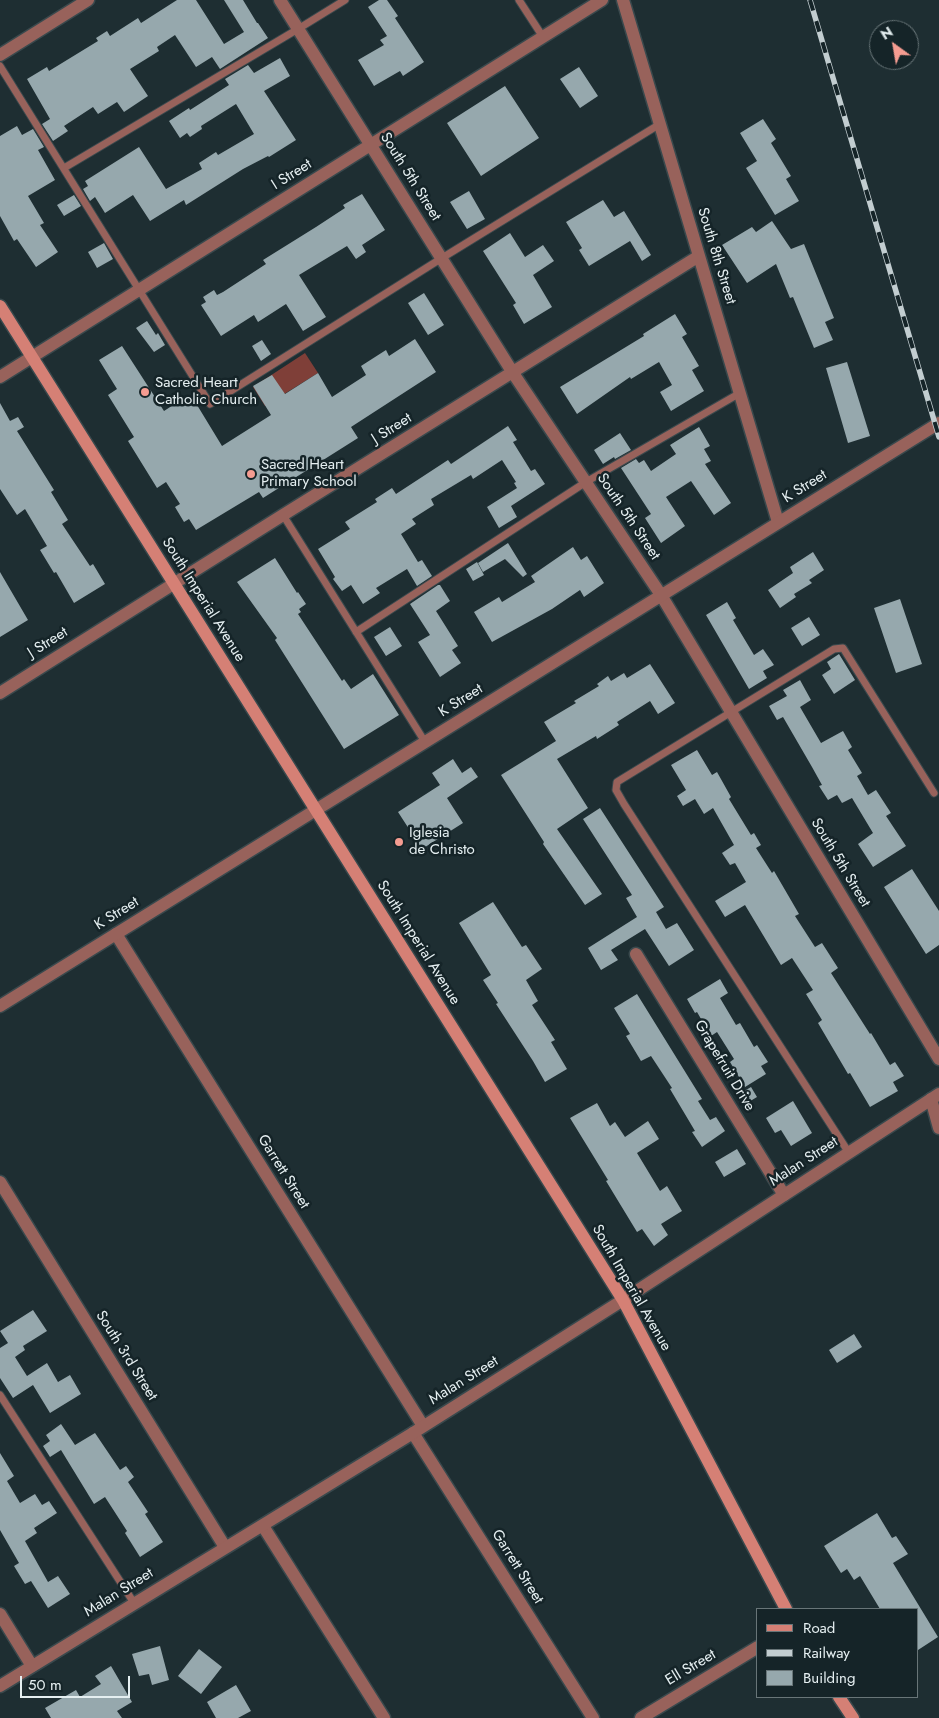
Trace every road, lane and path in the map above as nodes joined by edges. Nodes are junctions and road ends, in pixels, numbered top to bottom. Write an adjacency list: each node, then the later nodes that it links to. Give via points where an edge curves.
1 (88, 0): 9 (street)
2 (280, 0): 7 (street, South 5th Street)
3 (345, 0): 7 (lane)
4 (519, 0): 8 (lane)
5 (602, 0): 8 (street, I Street)
6 (623, 0): 11 (street, South 8th Street)
7 (298, 29): 12 (street, South 5th Street); 13 (lane)
8 (543, 37): 12 (street, I Street)
9 (0, 55)
10 (0, 66): 13 (lane)
11 (660, 124): 14 (street, South 8th Street); 15 (lane)
12 (371, 145): 15 (street, South 5th Street); 16 (street, I Street)
13 (64, 168): 16 (lane)
14 (699, 256): 19 (street, J Street); 21 (street, South 8th Street)
15 (442, 258): 16 (lane, via 210,404); 19 (street, South 5th Street)
16 (140, 290): 18 (street, I Street)
17 (0, 306): 18 (main road, South Imperial Avenue)
18 (32, 357): 20 (street, I Street); 26 (main road, South Imperial Avenue)
19 (513, 373): 23 (street, South 5th Street); 24 (street, J Street)
20 (0, 377)
21 (740, 393): 23 (lane); 25 (street, South 8th Street)
22 (939, 423): 25 (street, K Street)
23 (586, 482): 27 (street, South 5th Street); 28 (lane)
24 (283, 515): 26 (street, J Street); 28 (lane)
25 (778, 522): 27 (street, K Street)
26 (174, 584): 29 (street, J Street); 33 (main road, South Imperial Avenue)
27 (661, 595): 30 (street, South 5th Street); 31 (street, K Street)
28 (356, 632): 31 (lane)
29 (0, 693)
30 (730, 713): 32 (lane, via 834,649 843,648); 37 (street, South 5th Street); 40 (lane, via 617,782 616,790)
31 (425, 742): 33 (street, K Street)
32 (934, 793)
33 (316, 810): 34 (street, K Street); 43 (main road, South Imperial Avenue)
34 (116, 934): 36 (street, K Street); 45 (street, Garrett Street)
35 (636, 954): 42 (street, Grapefruit Drive)
36 (0, 1006)
37 (939, 1059)
38 (935, 1096): 39 (street); 40 (street, Malan Street)
39 (939, 1128)
40 (849, 1153): 42 (street, Malan Street)
41 (0, 1182): 47 (street, South 3rd Street)
42 (784, 1195): 43 (street, Malan Street)
43 (623, 1300): 45 (street, Malan Street); 49 (main road, South Imperial Avenue)
44 (0, 1395): 48 (lane)
45 (418, 1430): 46 (street, Malan Street); 56 (street, Garrett Street)
46 (263, 1526): 47 (street, Malan Street); 55 (street)
47 (225, 1547): 48 (street, Malan Street)
48 (134, 1603): 52 (street, Malan Street)
49 (785, 1608)
50 (0, 1614): 52 (street)
51 (756, 1648): 57 (street, Ell Street)
52 (32, 1666): 53 (street, Malan Street)
53 (0, 1686)
54 (841, 1698): 58 (main road)
55 (384, 1718)
56 (593, 1718)
57 (641, 1718)
58 (853, 1718)

